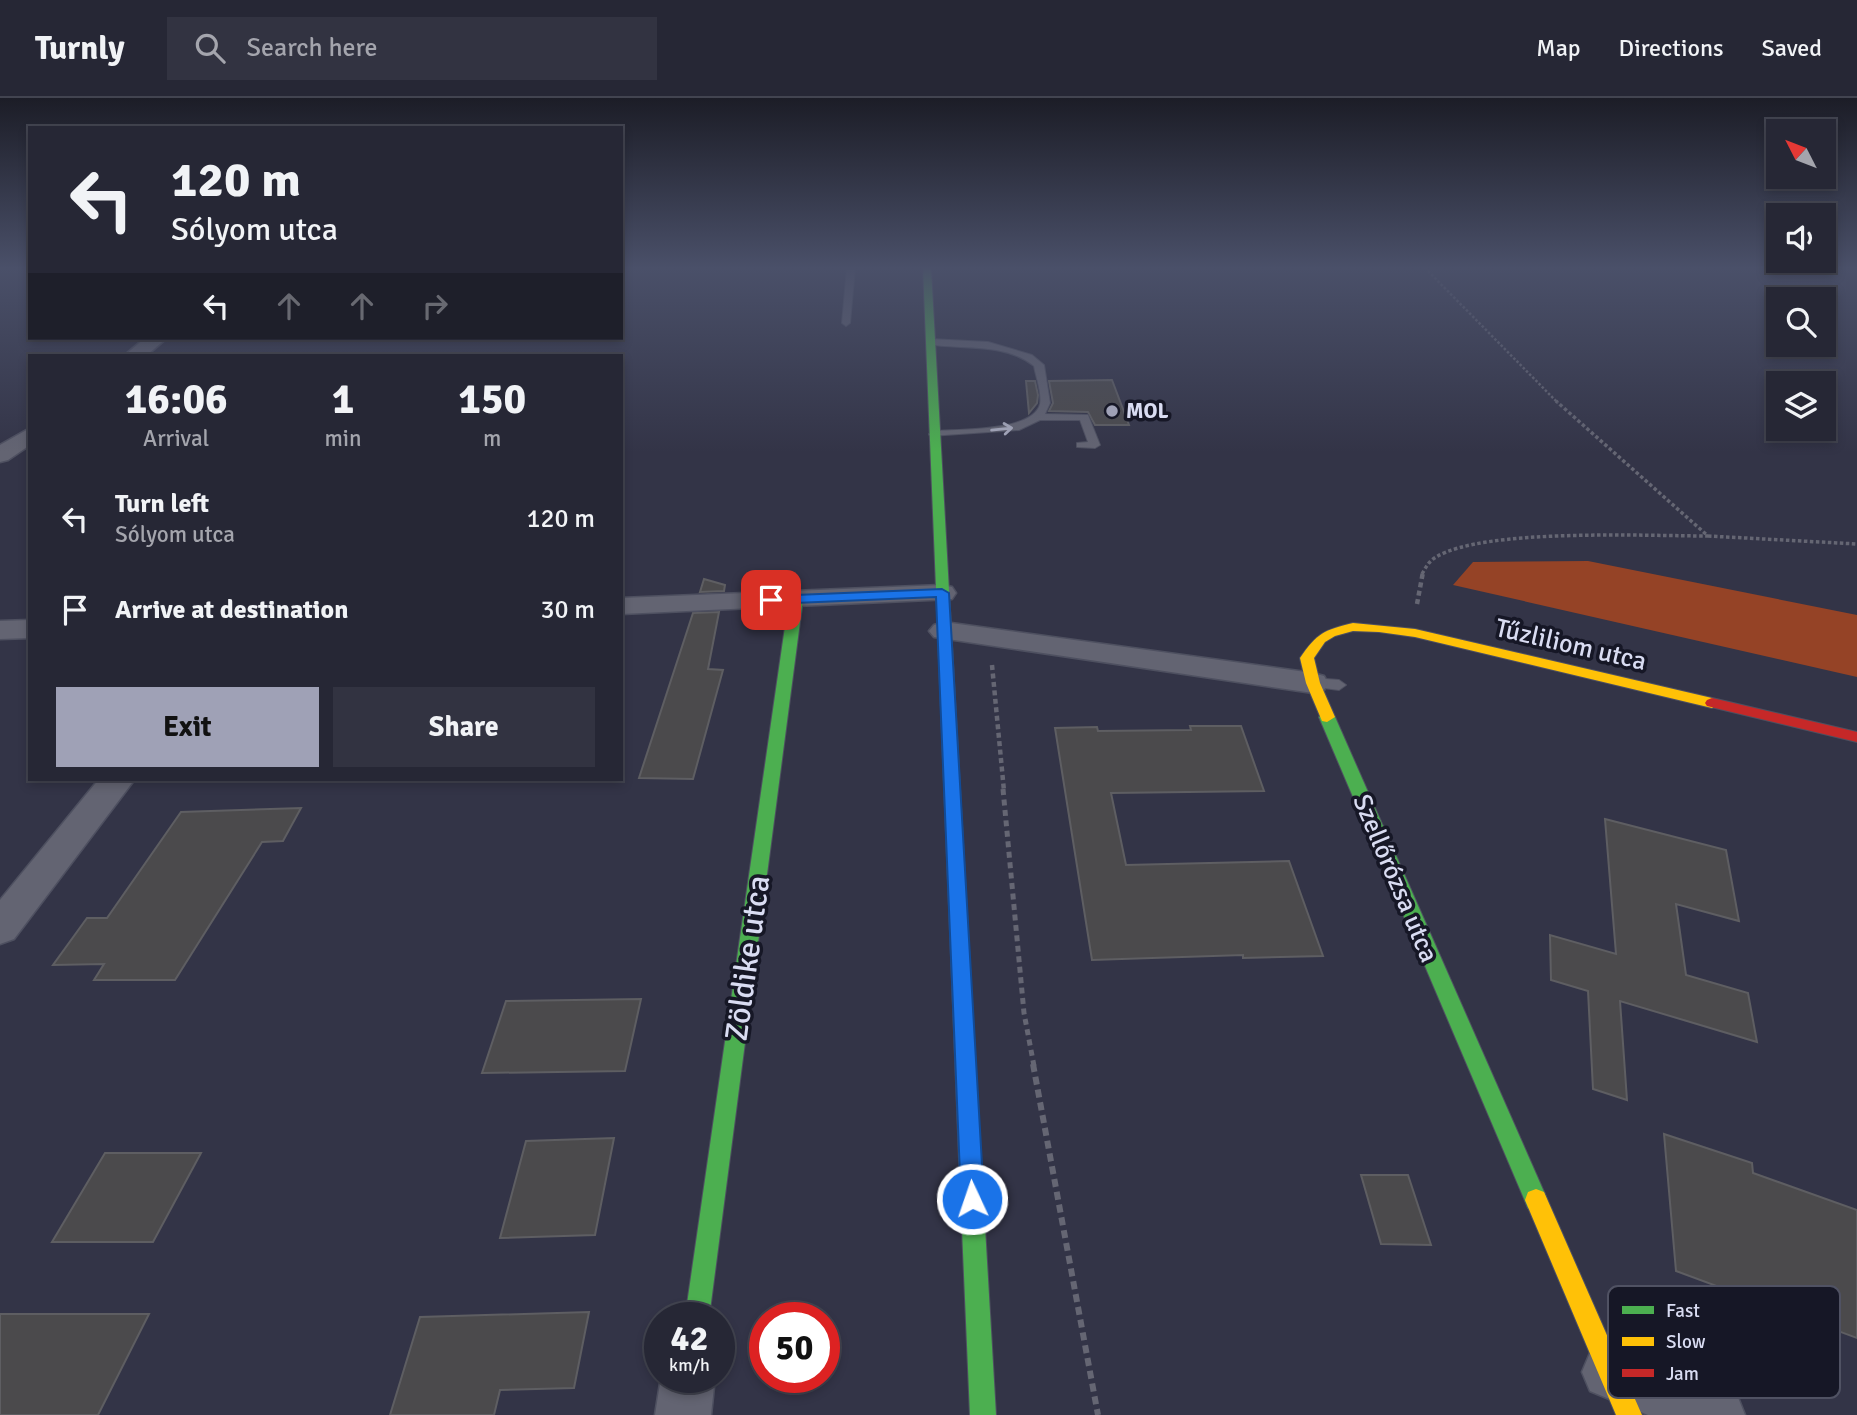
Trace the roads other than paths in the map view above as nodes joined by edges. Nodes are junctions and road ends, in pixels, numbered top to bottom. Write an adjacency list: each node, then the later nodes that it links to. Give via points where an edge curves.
1 (929, 329): 3 (street)
2 (154, 340): 4 (street)
3 (930, 342): 5 (lane, via 988,345 1035,360 1045,403); 6 (street)
4 (136, 354)
5 (1038, 417): 6 (lane, one-way to 5, via 1007,429); 8 (lane, via 1084,417 1096,445)
6 (934, 434): 10 (street)
7 (28, 436): 9 (street)
8 (1081, 445)
9 (0, 455)
10 (942, 593): 11 (street); 15 (street)
11 (796, 599): 12 (street); 20 (street, Zöldike utca)
12 (623, 606)
13 (28, 629): 14 (street)
14 (0, 630)
15 (944, 631): 16 (street); 25 (street)
16 (1326, 684): 17 (street, Tűzliliom utca, via 1307,658 1320,640 1339,630 1372,627 1415,633); 21 (street, Szellőrózsa utca)
17 (1857, 737)
18 (116, 781): 19 (street)
19 (0, 928)
20 (699, 1302)
21 (1608, 1367)
22 (686, 1393): 24 (street)
23 (1638, 1398): 26 (street)
24 (683, 1415)
25 (983, 1415)
26 (1717, 1415)

